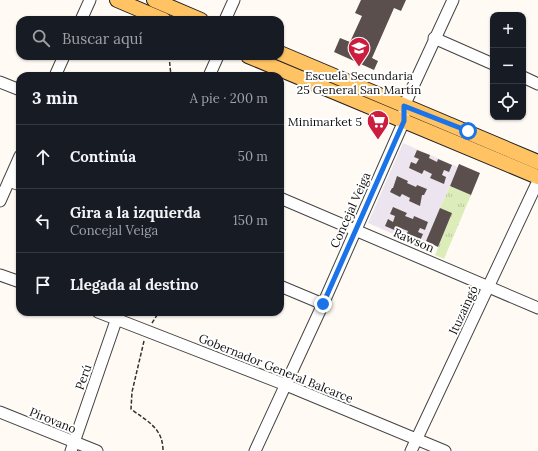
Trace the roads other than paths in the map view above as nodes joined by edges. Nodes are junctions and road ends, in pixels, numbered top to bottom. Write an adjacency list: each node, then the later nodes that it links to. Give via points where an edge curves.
1 (90, 0): 6 (street)
2 (117, 0): 7 (main road)
3 (154, 0): 8 (main road)
4 (234, 0): 9 (street)
5 (452, 0): 10 (street, Concejal Veiga)
6 (83, 16)
7 (155, 16)
8 (192, 16)
9 (227, 16)
10 (434, 38): 15 (street); 22 (street, Concejal Veiga)
11 (284, 55): 22 (main road)
12 (62, 60): 16 (street)
13 (216, 60): 17 (street)
14 (258, 60): 23 (main road)
15 (490, 63)
16 (57, 72)
17 (211, 72)
18 (526, 78): 20 (street)
19 (0, 82): 21 (street)
20 (538, 84)
21 (16, 88)
22 (404, 106): 23 (street, Concejal Veiga); 24 (main road)
23 (404, 121): 26 (main road); 32 (street, Concejal Veiga)
24 (538, 162)
25 (16, 165): 27 (street)
26 (538, 177)
27 (9, 181): 29 (street); 31 (street)
28 (538, 181): 35 (street, Ituzaingó)
29 (16, 184)
30 (284, 200): 32 (street, Rawson)
31 (0, 201)
32 (356, 230): 35 (street, Rawson); 37 (street, Concejal Veiga)
33 (0, 275): 34 (street)
34 (16, 281)
35 (488, 287): 38 (street, Rawson); 42 (street, Ituzaingó)
36 (284, 288): 37 (street)
37 (323, 304): 40 (street, Concejal Veiga)
38 (538, 308)
39 (118, 316): 40 (street, Gobernador General Balcarce, via 147,331); 43 (street, Perú)
40 (286, 385): 42 (street, Gobernador General Balcarce); 45 (street, Concejal Veiga)
41 (0, 412): 43 (street, Pirovano)
42 (416, 439): 46 (street, Ituzaingó); 47 (street, Gobernador General Balcarce)
43 (73, 447): 44 (street, Pirovano)
44 (97, 451)
45 (255, 451)
46 (411, 451)
47 (444, 451)

